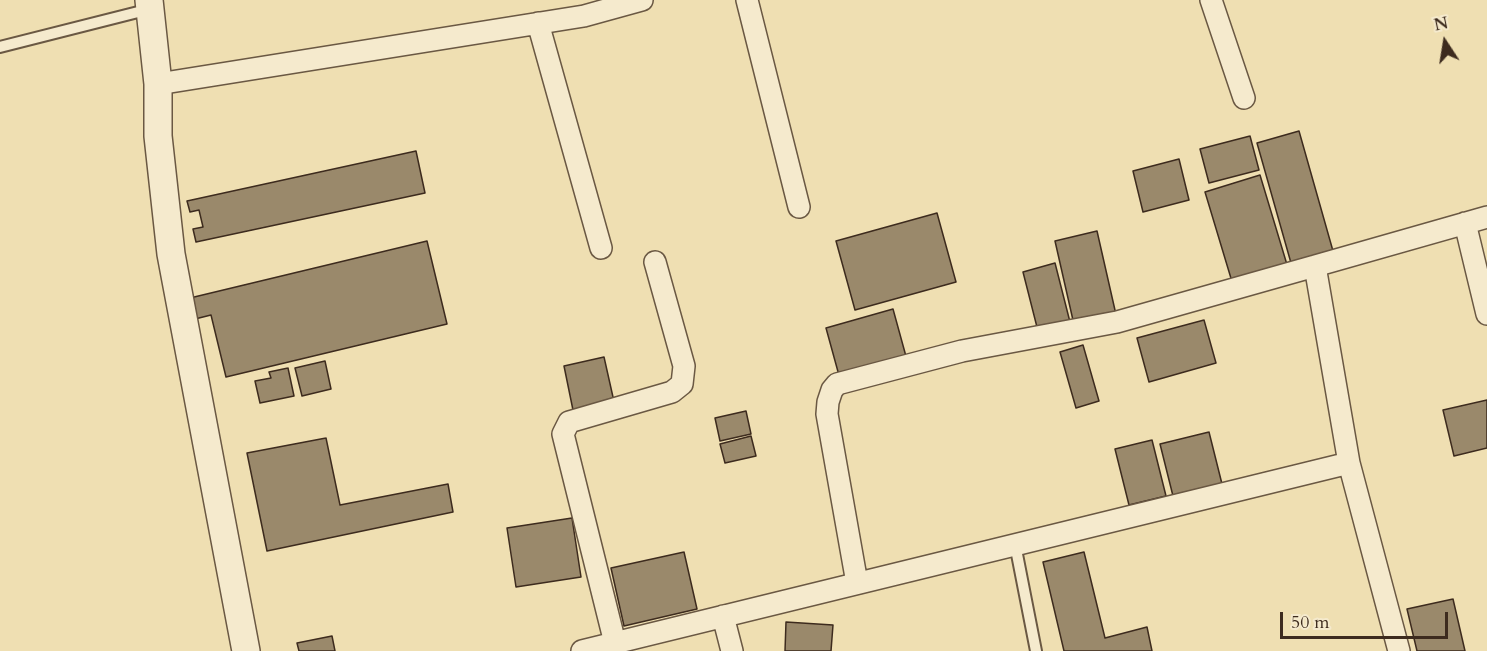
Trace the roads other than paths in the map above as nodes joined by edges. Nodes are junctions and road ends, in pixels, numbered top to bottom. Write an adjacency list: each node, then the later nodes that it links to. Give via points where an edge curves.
1 (642, 0): 5 (street, via 584,16)
2 (747, 0): 9 (street)
3 (1211, 0): 8 (street)
4 (150, 4): 6 (lane); 7 (street)
5 (538, 23): 7 (street); 12 (street)
6 (0, 47)
7 (158, 84): 21 (street, via 158,136 171,254)
8 (1244, 98)
9 (799, 207)
10 (1487, 217): 11 (street)
11 (1465, 223): 14 (street); 15 (street)
12 (601, 248)
13 (655, 262): 20 (street, via 684,366 682,384 672,392 569,422 563,434)
14 (1315, 266): 16 (street); 18 (street, via 1118,322 962,351 837,384 827,414)
15 (1487, 314)
16 (1349, 463): 17 (street); 25 (street)
17 (1015, 544): 18 (street); 24 (lane)
18 (857, 583): 19 (street)
19 (723, 616): 20 (street); 23 (street)
20 (615, 643): 22 (street)
21 (246, 651)
22 (582, 651)
23 (732, 651)
24 (1036, 651)
25 (1399, 651)

